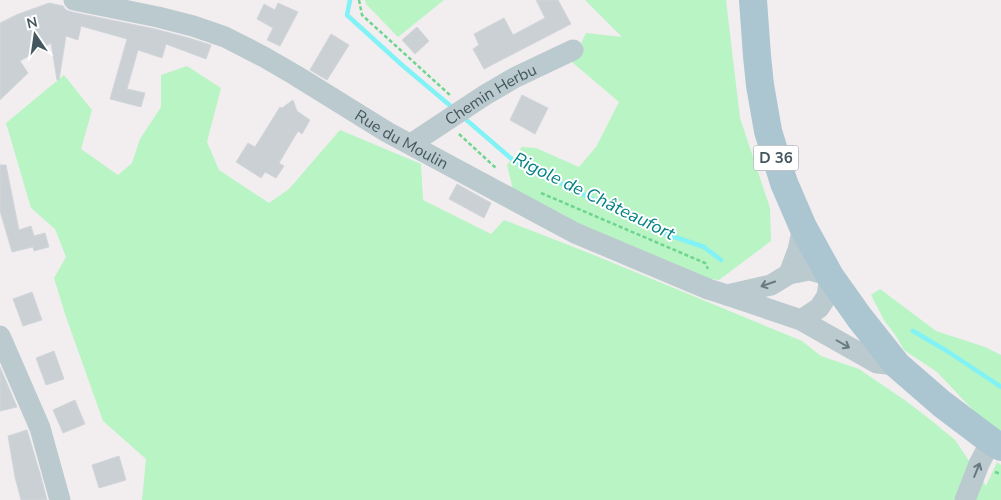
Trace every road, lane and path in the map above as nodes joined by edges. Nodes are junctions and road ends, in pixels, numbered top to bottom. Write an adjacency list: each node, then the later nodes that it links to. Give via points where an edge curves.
1 (74, 0): 6 (street, Rue du Moulin, via 158,17 225,37)
2 (359, 0): 5 (path, via 362,15)
3 (754, 0): 9 (main road, D 36, via 760,85 768,131 784,183)
4 (573, 50): 5 (street, Chemin Herbu, via 516,77)
5 (455, 115): 6 (street, Chemin Herbu); 7 (path)
6 (411, 144): 12 (street, Rue du Moulin, via 575,233)
7 (500, 171)
8 (534, 189): 12 (path, via 705,264)
9 (803, 227): 10 (street); 11 (main road, D 36)
10 (789, 274): 11 (street, via 810,270); 12 (street, one-way to 12, via 771,285)
11 (830, 276): 13 (street, via 827,296 819,308); 15 (main road, D 36)
12 (718, 292): 13 (street, Rue du Moulin)
13 (800, 320): 15 (street, Rue du Moulin, one-way to 15, via 877,363)
14 (0, 336): 17 (street, via 40,428)
15 (897, 364): 16 (main road, D 36, via 942,404)
16 (996, 444): 18 (street, one-way to 16, via 979,464)
17 (60, 500)
18 (965, 500)

